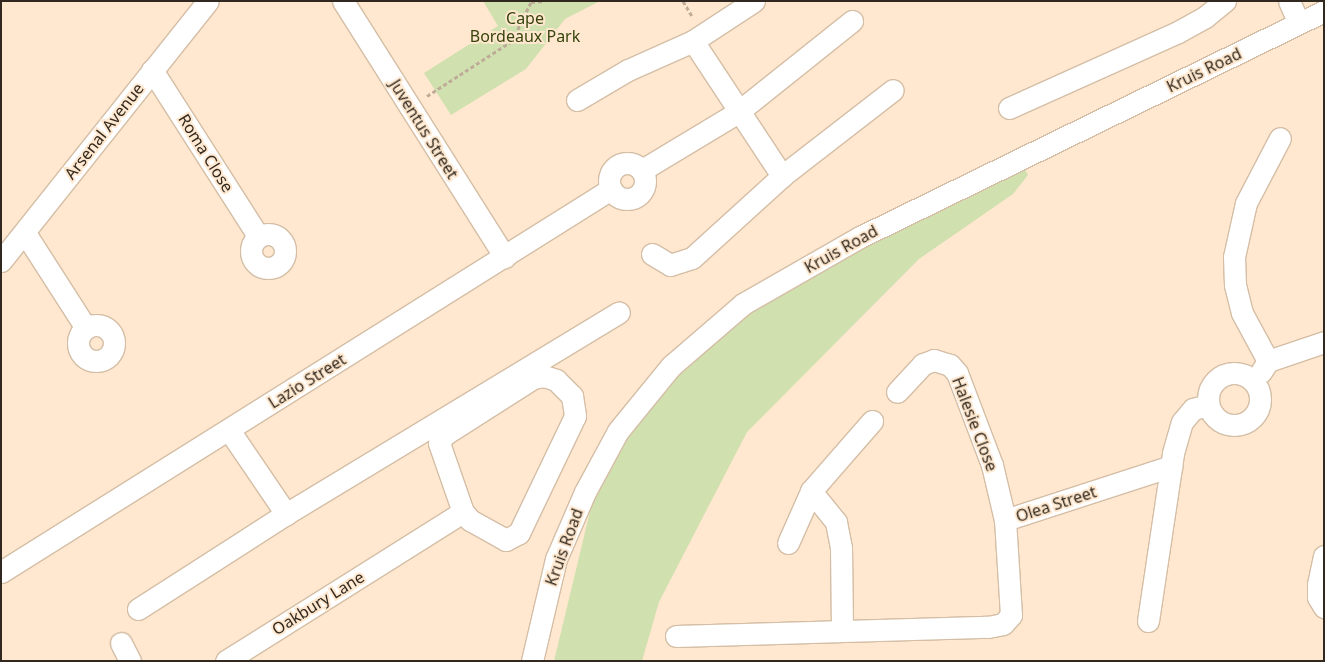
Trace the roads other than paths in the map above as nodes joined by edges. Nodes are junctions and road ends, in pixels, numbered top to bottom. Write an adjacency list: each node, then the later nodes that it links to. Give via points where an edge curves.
1 (208, 1): 10 (street, Arsenal Avenue)
2 (343, 1): 20 (street, Juventus Street)
3 (754, 1): 9 (street)
4 (1225, 1): 13 (street, via 1178,32)
5 (1288, 1): 8 (street)
6 (1324, 11): 8 (street, Kruis Road)
7 (852, 21): 14 (street)
8 (1299, 23): 45 (street, Kruis Road, via 860,237 743,304 672,366 618,431 585,492 556,559)
9 (693, 41): 12 (street, via 628,70); 14 (street)
10 (152, 70): 17 (street, Arsenal Avenue); 18 (street, Roma Close)
11 (893, 90): 16 (street)
12 (578, 100)
13 (1009, 108)
14 (738, 112): 16 (street); 20 (street, Lazio Street, via 642,170 645,185 637,197 622,198 611,189)
15 (1280, 138): 25 (street, via 1246,203 1234,257 1235,285 1242,313)
16 (782, 176): 19 (street, via 684,262 670,265)
17 (25, 233): 21 (street, Arsenal Avenue); 23 (street)
18 (259, 237)
19 (652, 254)
20 (505, 257): 30 (street, Lazio Street)
21 (1, 262)
22 (619, 312): 34 (street)
23 (86, 328)
24 (1324, 342): 25 (street)
25 (1268, 361): 26 (street)
26 (1253, 382): 28 (street, via 1242,375 1224,375 1211,387); 28 (street, via 1260,394 1260,404 1257,412 1244,424 1226,424 1212,413)
27 (897, 392): 35 (street, Halesie Close, via 923,364 934,360 950,364 973,411 992,464)
28 (1208, 404): 31 (street, via 1193,409 1182,422)
29 (872, 420): 32 (street)
30 (229, 430): 34 (street); 38 (street, Lazio Street)
31 (1171, 466): 35 (street, Olea Street); 41 (street)
32 (811, 492): 36 (street); 42 (street, via 836,522 841,547)
33 (462, 512): 33 (street, via 439,449 441,439 533,378 544,376 556,380 575,402 575,416 520,533 506,540); 44 (street, Oakbury Lane)
34 (286, 514): 40 (street)
35 (1005, 520): 42 (street, Olea Street, via 1011,615 1003,624 988,628)
36 (788, 543)
37 (1324, 556): 39 (street, via 1318,597)
38 (1, 572)
39 (1324, 607)
40 (138, 609)
41 (1148, 621)
42 (842, 631): 43 (street, Olea Street)
43 (676, 636)
44 (226, 661)
45 (532, 661)

